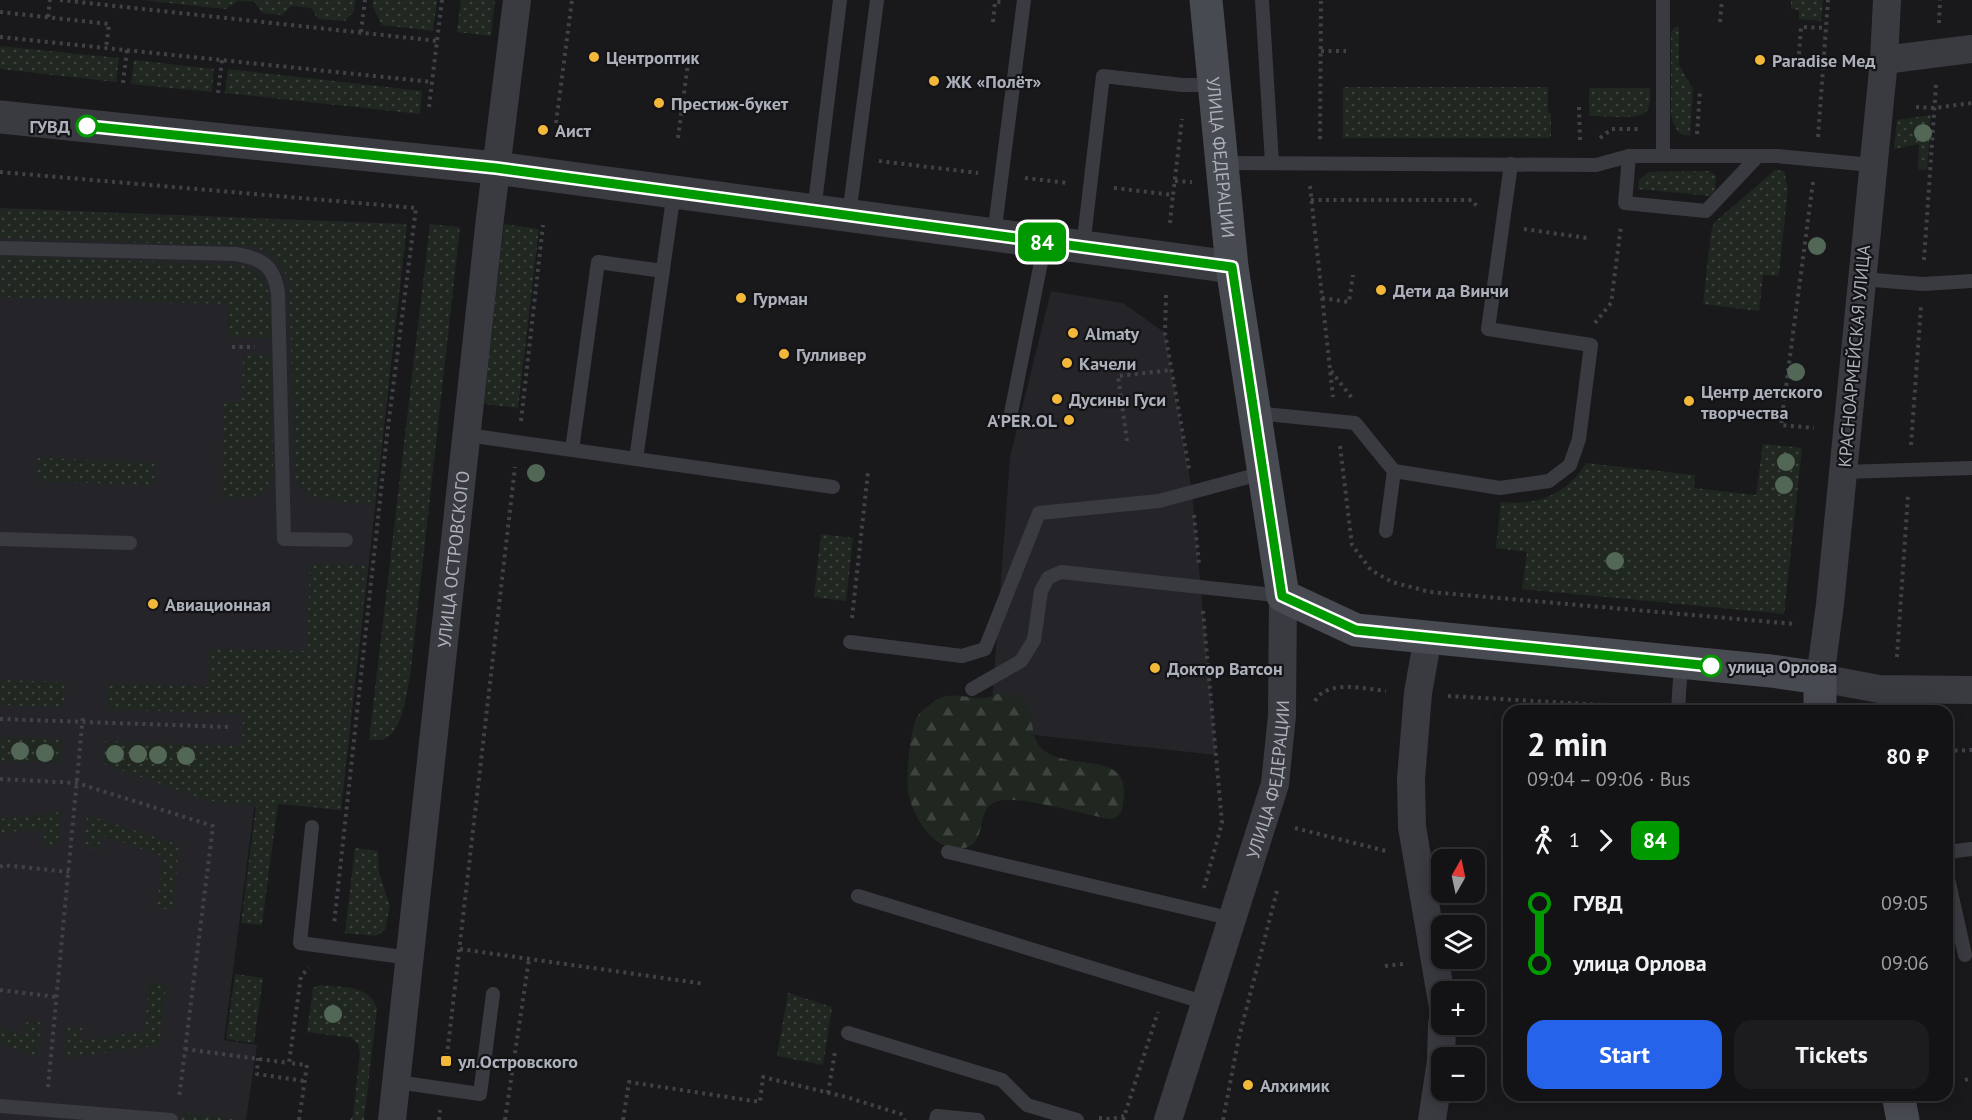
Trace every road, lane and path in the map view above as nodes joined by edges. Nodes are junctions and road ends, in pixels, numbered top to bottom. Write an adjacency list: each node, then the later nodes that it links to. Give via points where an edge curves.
1 (50, 0): 19 (path)
2 (60, 0): 23 (path)
3 (365, 0): 23 (path)
4 (442, 0): 25 (path)
5 (517, 0): 60 (street, УЛИЦА ОСТРОВСКОГО)
6 (572, 0): 47 (path)
7 (840, 0): 72 (lane)
8 (877, 0): 55 (lane)
9 (1024, 0): 63 (lane)
10 (1206, 0): 38 (main road, УЛИЦА ФЕДЕРАЦИИ)
11 (1262, 0): 57 (lane)
12 (1322, 0): 29 (path)
13 (1664, 0): 52 (lane)
14 (1722, 0): 21 (path)
15 (1828, 0): 22 (path)
16 (1887, 0): 34 (street, КРАСНОАРМЕЙСКАЯ УЛИЦА)
17 (995, 2): 20 (path)
18 (0, 12): 19 (path)
19 (48, 17): 26 (path, via 109,24)
20 (993, 22)
21 (1720, 22)
22 (1826, 28): 31 (path, via 1801,27); 56 (path)
23 (361, 32): 25 (path)
24 (0, 37): 26 (path)
25 (438, 41): 35 (path)
26 (106, 48): 28 (path)
27 (1972, 49): 34 (street)
28 (127, 50): 33 (path); 36 (path)
29 (1321, 51): 30 (path); 49 (path)
30 (1346, 51)
31 (1799, 54)
32 (688, 56): 48 (path)
33 (222, 60): 35 (path); 40 (path)
34 (1884, 60): 59 (street, КРАСНОАРМЕЙСКАЯ УЛИЦА)
35 (432, 82): 42 (path)
36 (123, 83)
37 (1182, 85): 38 (lane); 65 (path); 66 (lane, via 1104,76)
38 (1215, 85): 62 (main road, УЛИЦА ФЕДЕРАЦИИ)
39 (1700, 90): 53 (path)
40 (218, 93)
41 (1972, 103): 45 (path)
42 (429, 107)
43 (1580, 107): 50 (path)
44 (1916, 107): 45 (path)
45 (1934, 108): 88 (path)
46 (0, 117): 60 (street)
47 (556, 123)
48 (678, 138)
49 (1320, 139)
50 (1580, 140)
51 (1629, 156): 52 (lane); 58 (lane, via 1596,165); 71 (lane)
52 (1663, 156): 53 (lane)
53 (1696, 156): 54 (lane)
54 (1758, 156): 56 (lane); 71 (lane, via 1706,211)
55 (856, 159): 63 (path); 74 (lane)
56 (1815, 159): 59 (lane)
57 (1272, 163): 58 (lane); 62 (lane)
58 (1511, 164): 77 (lane)
59 (1872, 165): 86 (street, КРАСНОАРМЕЙСКАЯ УЛИЦА)
60 (496, 168): 68 (street); 99 (street, УЛИЦА ОСТРОВСКОГО)
61 (0, 172): 155 (path, via 416,208 387,435)
62 (1210, 173): 65 (path); 83 (main road, УЛИЦА ФЕДЕРАЦИИ)
63 (1002, 175): 66 (path); 78 (lane)
64 (1822, 179): 97 (path, via 1813,178 1781,425 1814,428)
65 (1175, 181): 69 (path)
66 (1090, 185): 69 (path); 81 (lane)
67 (1310, 189): 70 (path)
68 (674, 192): 72 (street); 84 (lane)
69 (1173, 195): 75 (path)
70 (1311, 200): 73 (path, via 1472,200); 90 (path)
71 (1625, 203): 91 (path, via 1611,303 1594,324)
72 (814, 211): 74 (street)
73 (1483, 214)
74 (849, 216): 78 (street)
75 (1170, 223)
76 (543, 225): 101 (path)
77 (1503, 226): 79 (path); 91 (lane, via 1488,329)
78 (994, 235): 80 (street)
79 (1587, 238)
80 (1045, 242): 81 (street); 95 (lane)
81 (1083, 247): 83 (street)
82 (0, 248): 114 (lane, via 235,254 266,265 276,278 278,293 284,538)
83 (1232, 267): 96 (main road, УЛИЦА ФЕДЕРАЦИИ)
84 (663, 271): 102 (lane, via 598,262); 103 (lane)
85 (1353, 275): 90 (path, via 1350,302)
86 (1861, 279): 88 (lane); 109 (street, КРАСНОАРМЕЙСКАЯ УЛИЦА)
87 (1972, 281): 88 (lane)
88 (1923, 284): 106 (path)
89 (1166, 295): 92 (path, via 1165,333)
90 (1322, 298): 93 (path)
91 (1592, 345): 105 (lane, via 1579,439 1570,465 1549,481 1500,488)
92 (1172, 370): 100 (path, via 1118,375); 111 (path)
93 (1330, 371): 94 (path); 98 (path)
94 (1358, 405)
95 (1011, 413)
96 (1254, 413): 98 (lane); 108 (main road, УЛИЦА ФЕДЕРАЦИИ)
97 (1815, 416)
98 (1337, 421): 105 (lane, via 1355,423); 118 (path, via 1352,545 1371,570 1392,582 1430,592 1795,625)
99 (467, 435): 101 (lane); 158 (street, УЛИЦА ОСТРОВСКОГО)
100 (1127, 441)
101 (518, 442): 102 (lane); 156 (path)
102 (572, 450): 103 (lane)
103 (636, 459): 110 (lane)
104 (1972, 468): 106 (lane)
105 (1394, 471): 112 (lane)
106 (1910, 471): 109 (lane); 121 (path)
107 (868, 472): 120 (path)
108 (1263, 472): 111 (lane); 117 (main road, УЛИЦА ФЕДЕРАЦИИ)
109 (1843, 472): 123 (street, КРАСНОАРМЕЙСКАЯ УЛИЦА)
110 (834, 487)
111 (1192, 492): 116 (path); 120 (lane, via 1159,501 1039,513 985,649 962,656)
112 (1386, 531)
113 (0, 539): 115 (lane)
114 (346, 540)
115 (130, 543)
116 (1201, 587): 117 (lane); 124 (lane, via 1061,572 1048,578 1041,591 1034,640 1021,661); 153 (path, via 1222,823)
117 (1282, 596): 119 (main road, via 1356,630); 154 (street, УЛИЦА ФЕДЕРАЦИИ, via 1282,715 1275,784)
118 (1796, 613)
119 (1428, 637): 122 (main road); 126 (street)
120 (850, 642)
121 (1896, 657)
122 (1681, 662): 123 (main road); 130 (lane)
123 (1820, 678): 125 (street, via 1879,689); 131 (main road, КРАСНОАРМЕЙСКАЯ УЛИЦА)
124 (972, 689)
125 (1972, 690)
126 (1418, 693): 128 (path, via 1341,688 1318,695); 160 (street, via 1411,779 1412,827)
127 (1447, 696): 129 (path)
128 (1314, 703)
129 (1596, 705)
130 (1678, 705)
131 (1820, 705)
132 (83, 715): 134 (path)
133 (0, 719): 134 (path)
134 (83, 722): 135 (path); 139 (path)
135 (230, 727)
136 (1972, 750): 137 (path)
137 (1953, 751)
138 (0, 779): 139 (path)
139 (77, 783): 149 (path); 169 (path, via 213,826)
140 (1296, 819): 142 (path)
141 (312, 827): 155 (lane, via 300,943)
142 (1294, 827): 143 (path); 145 (path)
143 (1291, 838)
144 (1972, 849): 146 (lane)
145 (1383, 851)
146 (1953, 851)
147 (948, 852): 153 (lane)
148 (0, 867): 149 (path)
149 (69, 872): 165 (path)
150 (1279, 882): 194 (path, via 1239,1037)
151 (858, 896): 163 (lane)
152 (1953, 901): 157 (lane)
153 (1197, 910): 154 (lane)
154 (1233, 918): 166 (street, УЛИЦА ФЕДЕРАЦИИ)
155 (332, 947): 158 (lane); 172 (path, via 301,976)
156 (460, 949): 159 (path); 178 (path)
157 (1965, 955)
158 (410, 958): 177 (street, УЛИЦА ОСТРОВСКОГО)
159 (529, 959): 161 (path); 186 (path)
160 (1438, 981)
161 (705, 984)
162 (0, 990): 165 (path)
163 (1169, 992): 166 (lane); 192 (path, via 1157,1014)
164 (493, 994): 178 (lane, via 480,1094)
165 (57, 997): 170 (path)
166 (1206, 1003): 193 (street, УЛИЦА ФЕДЕРАЦИИ)
167 (848, 1033): 191 (lane, via 1002,1080 1027,1105)
168 (1442, 1035): 195 (street)
169 (185, 1049): 171 (path); 182 (path)
170 (51, 1057)
171 (258, 1058): 172 (path); 176 (path, via 257,1074)
172 (289, 1063): 176 (path, via 307,1065)
173 (832, 1071): 179 (path)
174 (1972, 1078): 175 (path)
175 (1965, 1080)
176 (304, 1081): 183 (path)
177 (397, 1082): 178 (lane); 184 (street, УЛИЦА ОСТРОВСКОГО)
178 (443, 1089): 185 (path)
179 (828, 1093): 187 (path, via 763,1077 760,1102 629,1082); 188 (path, via 901,1114)
180 (1899, 1101): 196 (main road)
181 (0, 1106): 182 (lane)
182 (174, 1114)
183 (299, 1120)
184 (392, 1120)
185 (439, 1120)
186 (505, 1120)
187 (623, 1120)
188 (905, 1120)
189 (936, 1120): 190 (lane, via 937,1116)
190 (978, 1120)
191 (1077, 1120)
192 (1123, 1120)
193 (1168, 1120)
194 (1223, 1120)
195 (1432, 1120)
196 (1903, 1120)

